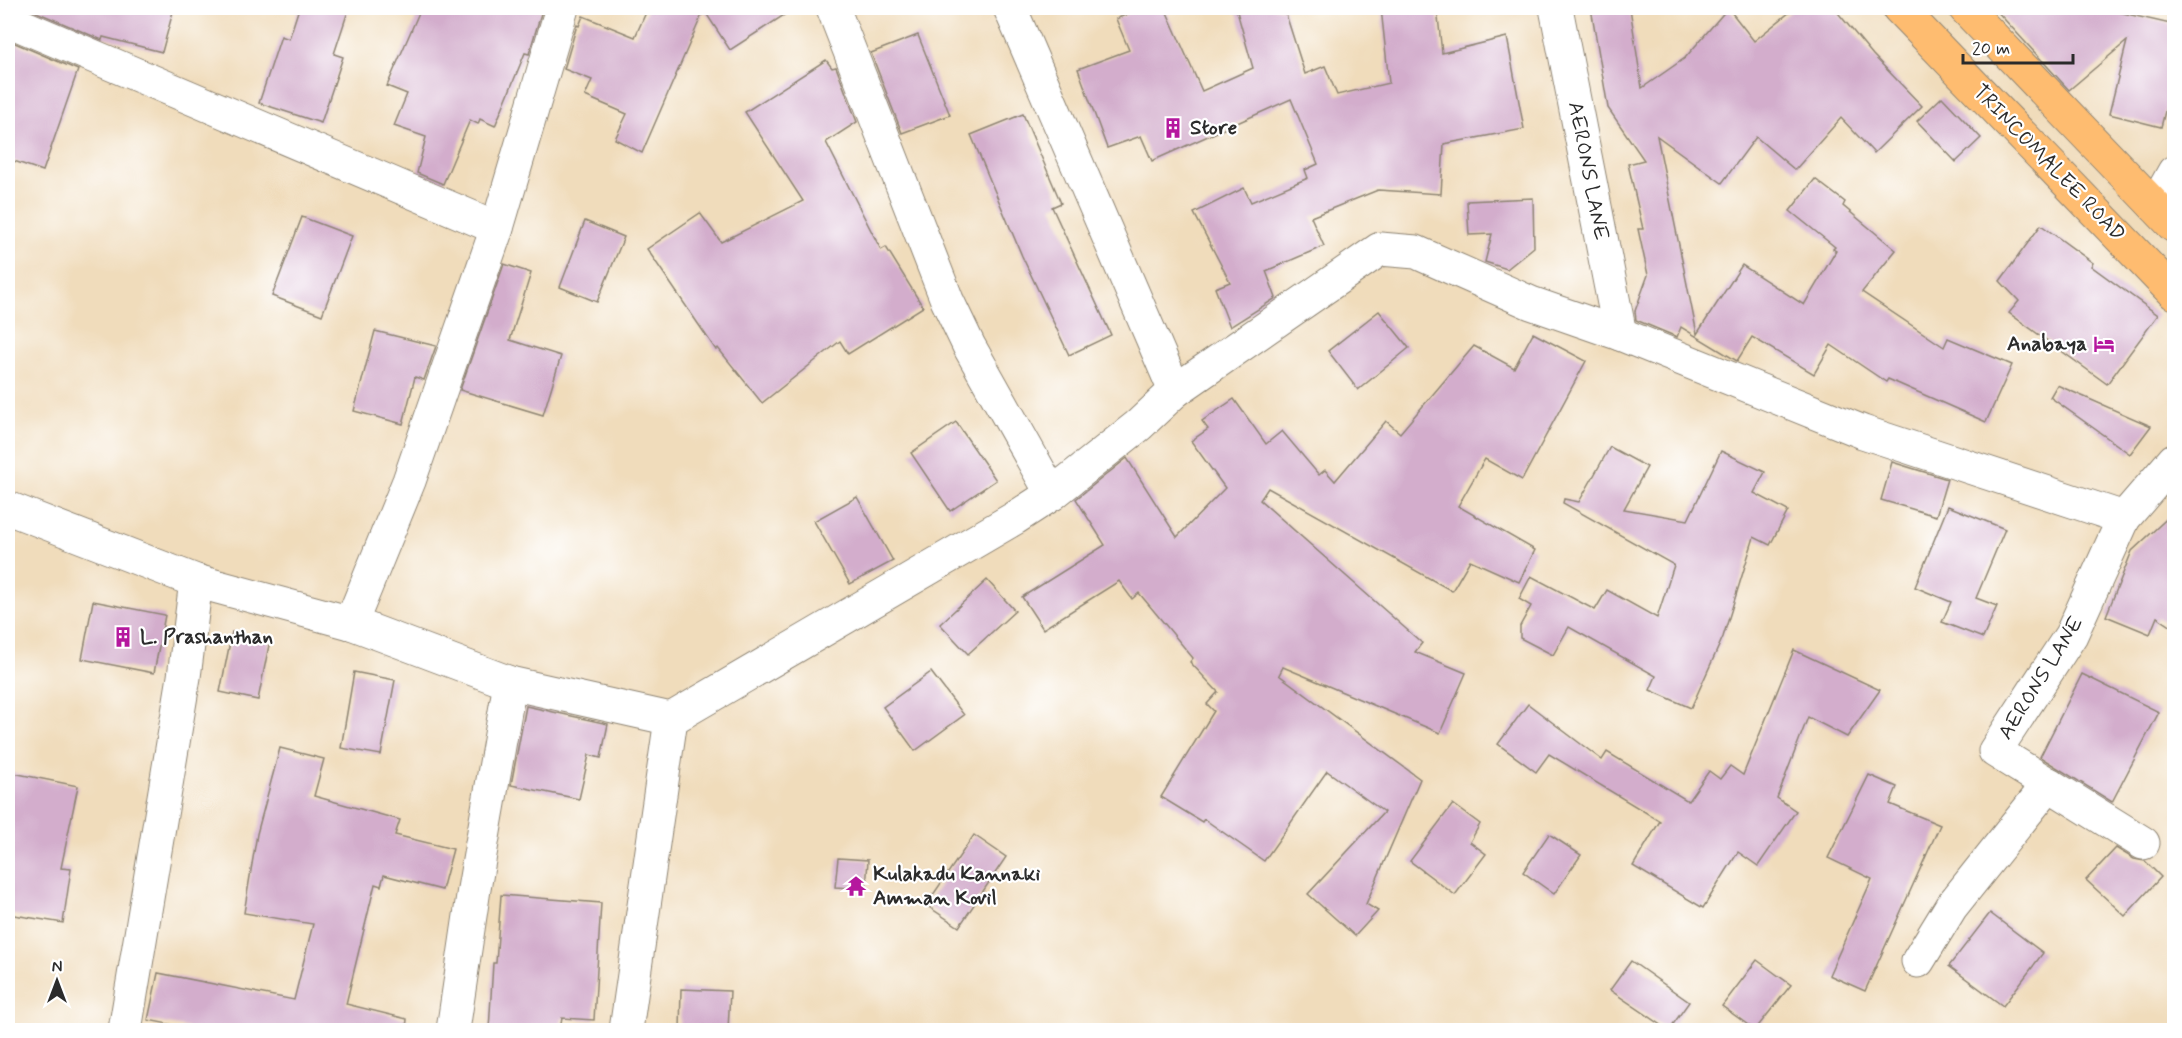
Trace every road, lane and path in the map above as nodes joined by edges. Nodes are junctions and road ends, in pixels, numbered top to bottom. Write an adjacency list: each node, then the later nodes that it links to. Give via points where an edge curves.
1 (562, 8): 10 (street)
2 (833, 8): 15 (street, via 947,300)
3 (1010, 8): 13 (street)
4 (1556, 8): 12 (street, AERONS LANE)
5 (1899, 8): 11 (highway, TRINCOMALEE ROAD)
6 (1965, 8): 9 (highway)
7 (8, 20): 10 (street)
8 (2175, 172): 9 (street)
9 (2165, 216)
10 (496, 228): 19 (street, via 409,481)
11 (2175, 293)
12 (1620, 334): 13 (street, via 1531,303 1416,252 1380,249); 17 (street, via 1863,432)
13 (1175, 391): 15 (street)
14 (2175, 460): 17 (street, AERONS LANE)
15 (1052, 494): 21 (street)
16 (8, 508): 18 (street)
17 (2124, 518): 22 (street, AERONS LANE, via 2071,635 1995,752)
18 (196, 581): 19 (street); 25 (street, via 184,677)
19 (351, 623): 20 (street)
20 (510, 683): 21 (street); 26 (street)
21 (671, 719): 27 (street)
22 (2049, 784): 23 (street, AERONS LANE); 24 (street, via 1952,907)
23 (2143, 843)
24 (1918, 961)
25 (125, 1030)
26 (453, 1030)
27 (626, 1030)

